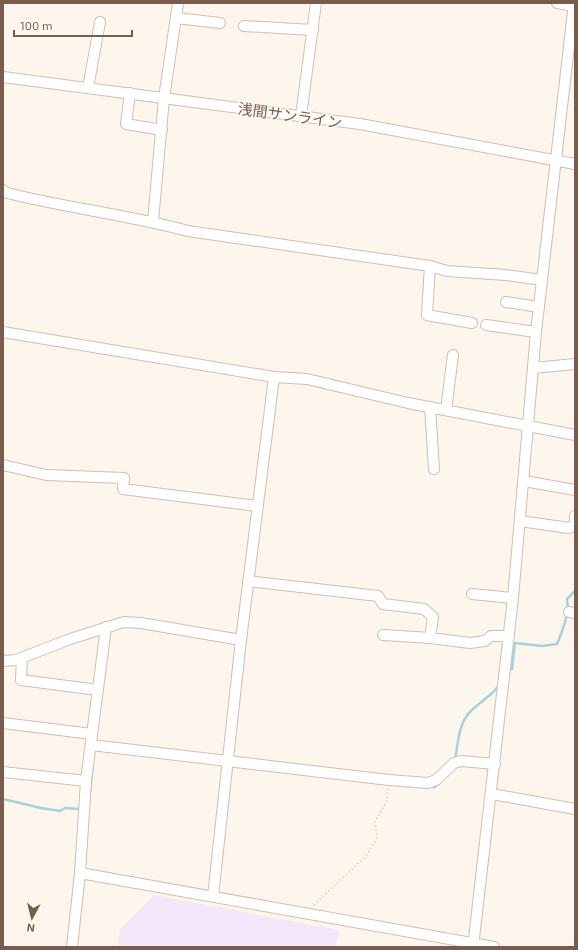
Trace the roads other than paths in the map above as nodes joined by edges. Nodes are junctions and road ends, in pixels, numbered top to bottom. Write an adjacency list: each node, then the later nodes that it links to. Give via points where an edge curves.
1 (178, 3): 5 (street)
2 (316, 3): 9 (street)
3 (557, 3): 4 (street)
4 (574, 5): 10 (street)
5 (176, 18): 7 (street); 14 (street)
6 (100, 22): 12 (street)
7 (220, 23)
8 (244, 26): 9 (street)
9 (313, 30): 15 (street)
10 (573, 41): 17 (street)
11 (3, 76): 12 (street, 浅間サンライン)
12 (88, 88): 13 (street, 浅間サンライン)
13 (130, 93): 14 (street, 浅間サンライン); 16 (street, via 126,124)
14 (164, 98): 15 (street, 浅間サンライン); 16 (street)
15 (301, 116): 17 (street, 浅間サンライン)
16 (162, 130): 20 (street)
17 (557, 160): 18 (street, 浅間サンライン); 22 (street)
18 (575, 164)
19 (3, 190): 20 (street, via 44,202)
20 (153, 221): 21 (street, via 188,231)
21 (430, 266): 22 (street, via 447,271); 25 (street, via 426,315)
22 (542, 280): 24 (street)
23 (506, 302): 24 (street)
24 (539, 307): 28 (street)
25 (472, 323)
26 (486, 325): 28 (street)
27 (3, 332): 32 (street)
28 (536, 332): 31 (street)
29 (453, 355): 34 (street)
30 (575, 364): 31 (street)
31 (533, 368): 35 (street)
32 (274, 377): 33 (street, via 307,378); 41 (street)
33 (430, 407): 34 (street); 38 (street)
34 (446, 410): 35 (street)
35 (528, 426): 36 (street); 39 (street)
36 (575, 435)
37 (3, 465): 41 (street, via 46,475 124,478 123,489)
38 (434, 469)
39 (524, 481): 40 (street); 42 (street)
40 (575, 490)
41 (257, 506): 44 (street)
42 (520, 521): 43 (street, via 568,528); 46 (street)
43 (575, 522)
44 (248, 581): 50 (street, via 378,596 383,604 424,609 433,617); 51 (street)
45 (472, 594): 46 (street)
46 (513, 598): 49 (street)
47 (106, 627): 51 (street, via 124,622 141,623); 52 (street, via 70,638); 54 (street)
48 (383, 635): 50 (street)
49 (509, 636): 50 (street, via 491,636 485,641 470,643); 59 (street)
50 (431, 638)
51 (241, 640): 58 (street)
52 (22, 658): 53 (street); 54 (street, via 21,680)
53 (3, 661)
54 (98, 690): 56 (street)
55 (3, 723): 56 (street)
56 (92, 734): 57 (street)
57 (91, 745): 58 (street); 61 (street)
58 (227, 762): 59 (street, via 428,783 436,780 454,763 461,761); 65 (street)
59 (495, 764): 62 (street)
60 (3, 772): 61 (street)
61 (86, 781): 64 (street)
62 (492, 794): 63 (street); 66 (street)
63 (575, 809)
64 (80, 873): 65 (street); 67 (street)
65 (213, 896): 66 (street)
66 (473, 945): 68 (street)
67 (72, 947)
68 (494, 947)

